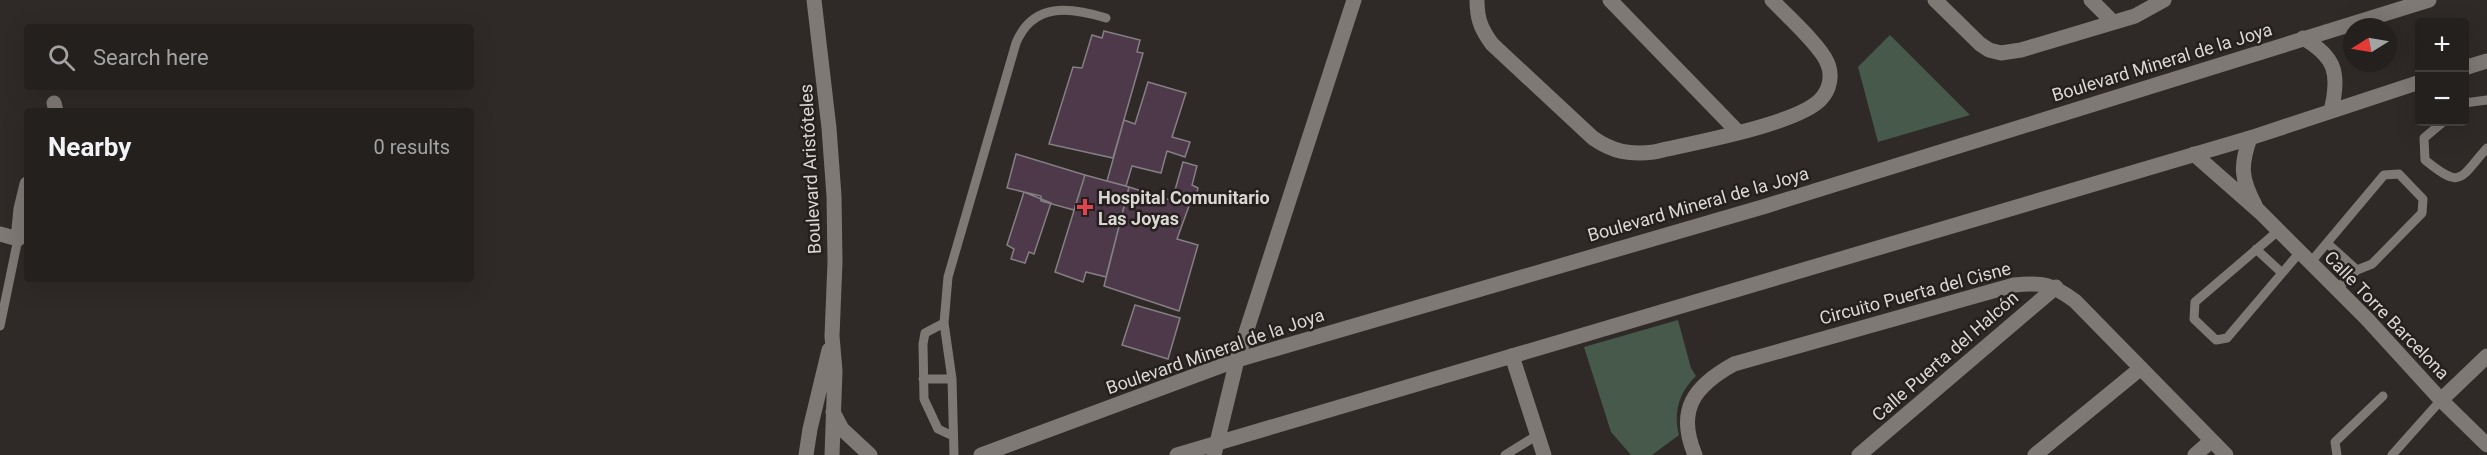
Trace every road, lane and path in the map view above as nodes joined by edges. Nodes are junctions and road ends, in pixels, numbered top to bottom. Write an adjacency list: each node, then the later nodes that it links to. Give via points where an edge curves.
1 (814, 0): 39 (street, Boulevard Aristóteles, via 834,196)
2 (1354, 0): 42 (street)
3 (1477, 0): 21 (street, via 1481,29 1492,44 1605,147 1635,154 1654,152)
4 (1610, 0): 21 (street)
5 (1772, 0): 21 (street, via 1827,62 1831,78 1820,100 1805,110)
6 (1935, 0): 12 (street, via 1965,32 1989,50 2001,53)
7 (2091, 0): 12 (street)
8 (2164, 0): 12 (street, via 2135,16)
9 (2429, 0): 10 (street, Boulevard Mineral de la Joya)
10 (2398, 5): 13 (street, Boulevard Mineral de la Joya)
11 (1106, 18): 37 (lane, via 1079,10 1039,14 1021,32 948,277)
12 (2113, 22)
13 (2303, 38): 19 (street, via 2321,49 2333,67); 42 (street, Boulevard Mineral de la Joya, via 1766,206)
14 (2487, 61): 15 (street)
15 (2469, 66)
16 (2415, 84): 19 (street)
17 (2487, 100): 18 (lane)
18 (2469, 102)
19 (2331, 111): 22 (street)
20 (2438, 126): 23 (lane, via 2424,138 2425,160 2446,177 2462,176)
21 (1738, 132)
22 (2250, 138): 24 (street); 26 (street, Calle Torre Barcelona, via 2244,156 2244,182)
23 (2487, 147)
24 (2194, 154): 26 (street, Calle Torre Barcelona); 40 (street)
25 (24, 196): 29 (street)
26 (2260, 213): 27 (street, Calle Torre Barcelona)
27 (2278, 231): 31 (lane); 32 (street, Calle Torre Barcelona)
28 (0, 234): 29 (street)
29 (18, 239): 38 (lane)
30 (2327, 243): 32 (lane); 33 (lane); 33 (lane, via 2384,176 2399,174 2422,199 2422,213 2372,264)
31 (2256, 249): 34 (lane); 34 (lane, via 2195,302 2194,319 2216,340 2227,338)
32 (2305, 258): 34 (lane); 36 (street, Calle Torre Barcelona)
33 (2357, 270): 36 (lane)
34 (2282, 273)
35 (2056, 287): 43 (street); 62 (street, Circuito Puerta del Cisne, via 2014,285 1734,364 1711,376 1689,406 1686,425); 63 (street, Calle Puerta del Halcón)
36 (2337, 289): 47 (street, Calle Torre Barcelona)
37 (944, 323): 44 (lane, via 925,333); 45 (lane)
38 (0, 326)
39 (832, 336): 48 (street, Boulevard Aristóteles); 54 (street, Boulevard Aristóteles)
40 (1512, 356): 50 (street); 53 (street)
41 (2487, 356): 47 (street)
42 (1237, 360): 53 (street); 58 (street, Boulevard Mineral de la Joya)
43 (2141, 368): 51 (street); 64 (street)
44 (923, 379): 45 (lane); 49 (lane, via 929,413 938,429)
45 (952, 379): 49 (lane)
46 (2383, 396): 67 (lane, via 2335,442)
47 (2441, 400): 52 (street, Calle Torre Barcelona); 68 (lane)
48 (832, 411): 55 (street, Boulevard Aristóteles); 56 (street, via 842,429)
49 (952, 436): 57 (lane)
50 (1536, 436): 60 (lane); 61 (street)
51 (2211, 441): 65 (street); 66 (street)
52 (2487, 445)
53 (1216, 448): 59 (street)
54 (806, 455)
55 (832, 455)
56 (870, 455)
57 (954, 455)
58 (981, 455)
59 (1177, 455)
60 (1505, 455)
61 (1544, 455)
62 (1695, 455)
63 (1859, 455)
64 (2035, 455)
65 (2195, 455)
66 (2226, 455)
67 (2337, 455)
68 (2392, 455)

